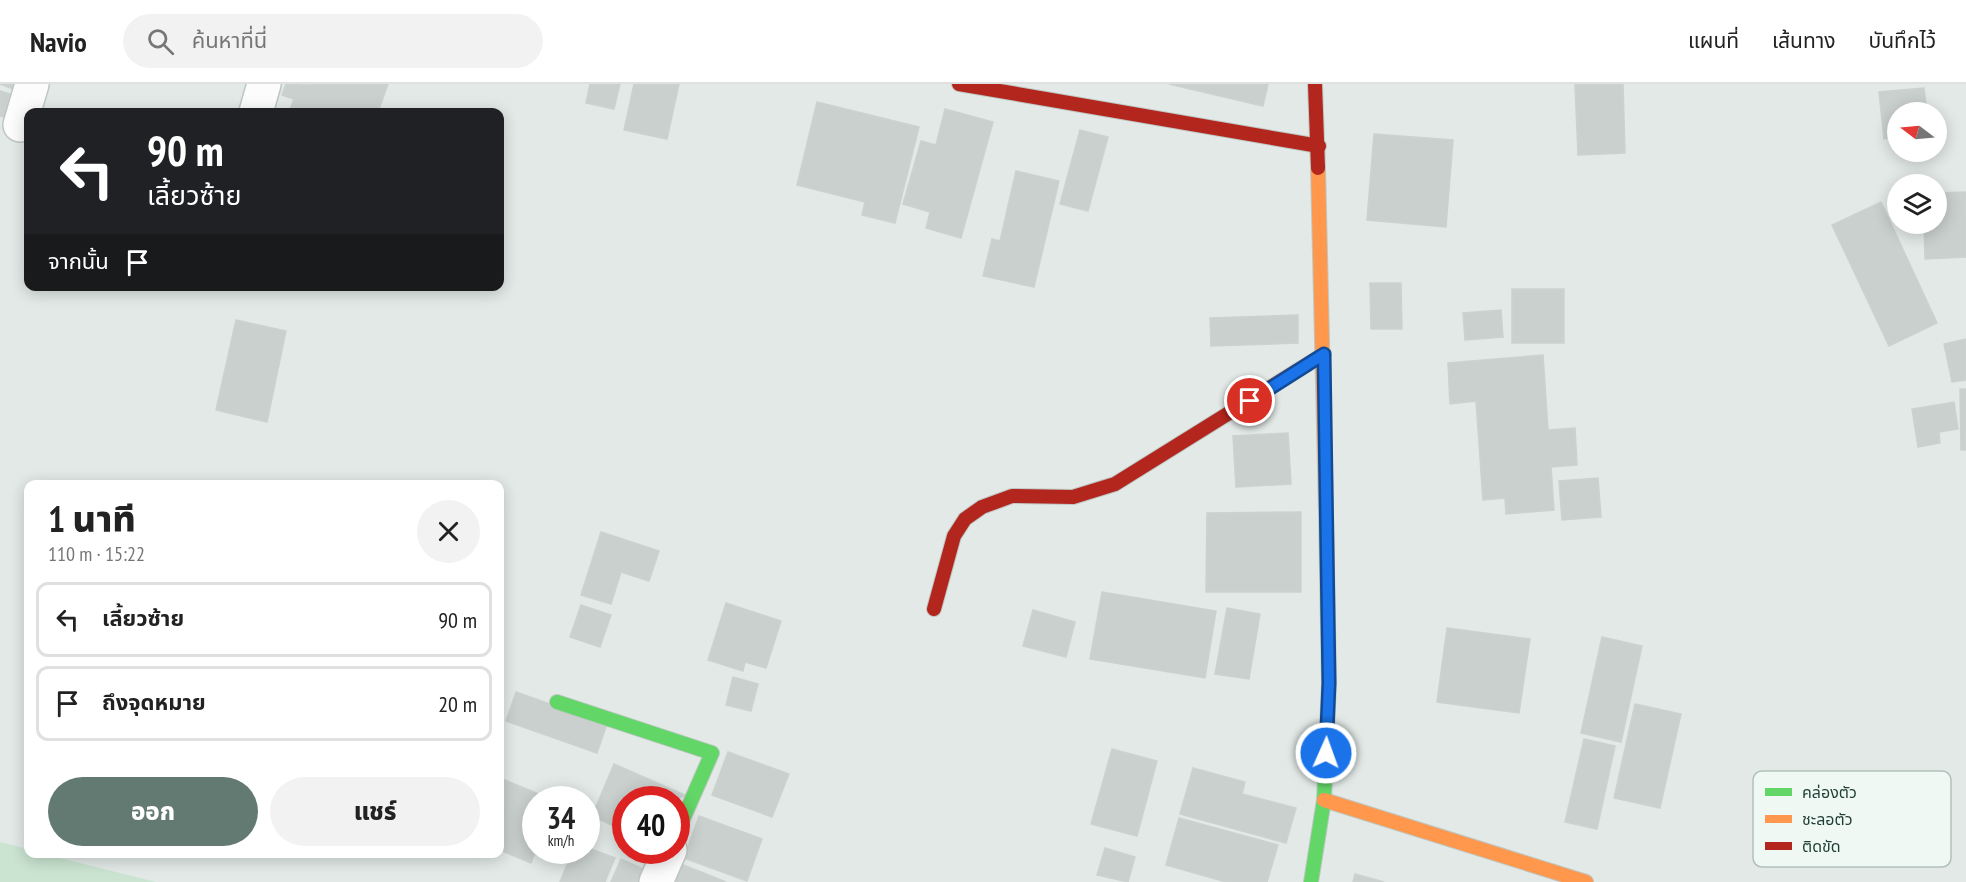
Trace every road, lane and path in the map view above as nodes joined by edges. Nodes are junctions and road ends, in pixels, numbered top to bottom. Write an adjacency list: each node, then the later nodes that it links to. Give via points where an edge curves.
1 (32, 84): 5 (street)
2 (264, 84): 6 (street)
3 (959, 84): 9 (street)
4 (1315, 84): 9 (street)
5 (25, 108)
6 (257, 108)
7 (24, 111): 8 (street)
8 (20, 125)
9 (1319, 146): 10 (street)
10 (1324, 354): 11 (street, via 1120,483 1068,499 1027,495 990,501 962,521 952,542); 13 (street, via 1329,683)
11 (934, 609)
12 (558, 702): 14 (street, via 712,753)
13 (1324, 800): 17 (street); 18 (street)
14 (690, 803)
15 (664, 864): 16 (street)
16 (656, 882)
17 (1311, 882)
18 (1586, 882)

